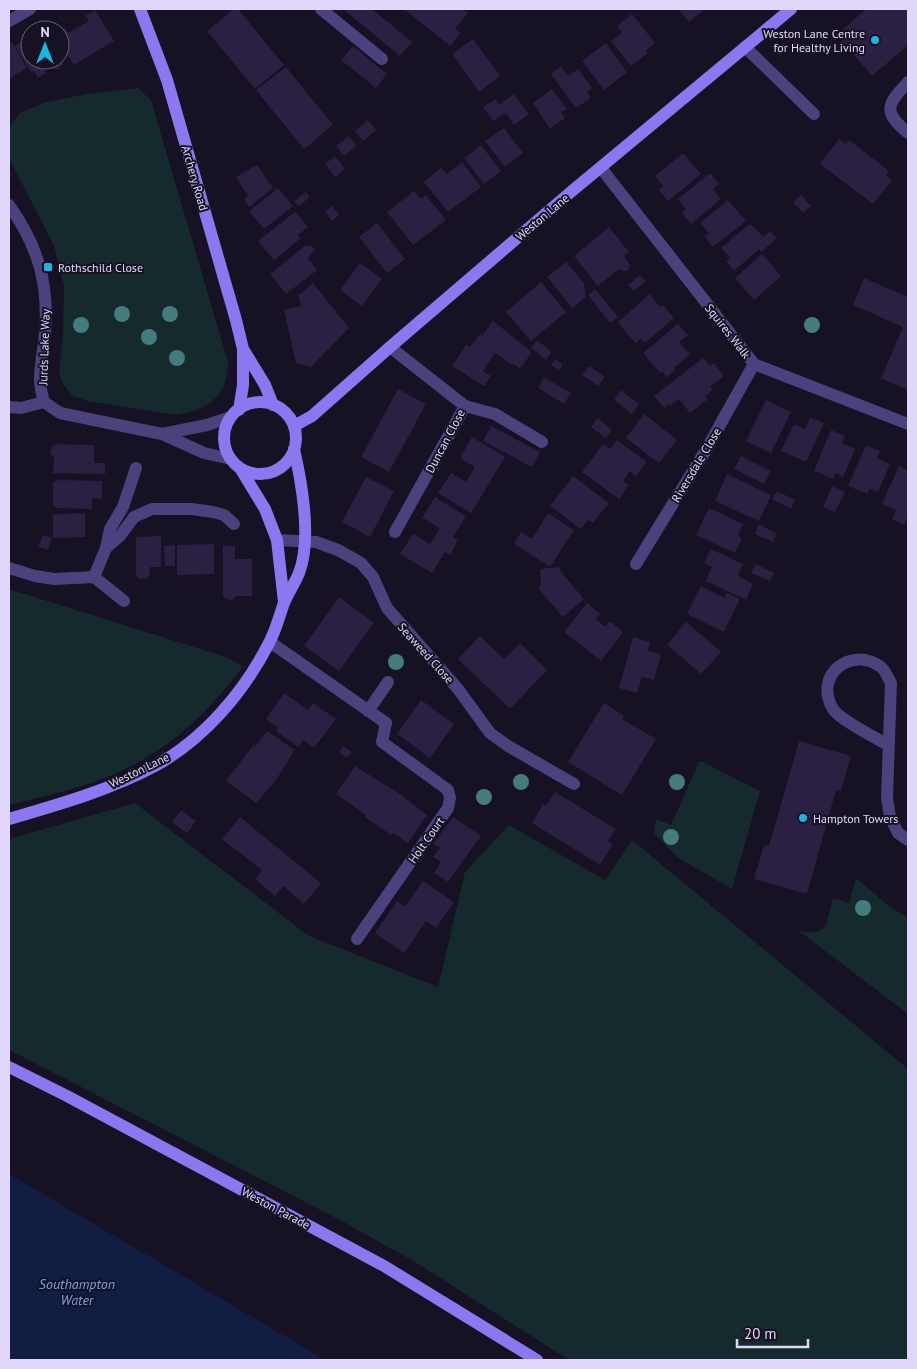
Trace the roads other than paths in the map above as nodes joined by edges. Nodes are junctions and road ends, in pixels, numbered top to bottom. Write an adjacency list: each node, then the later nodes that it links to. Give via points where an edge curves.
1 (30, 9): 5 (street)
2 (140, 9): 14 (street, Archery Road, via 167,80)
3 (321, 9): 7 (street)
4 (791, 9): 6 (street, Weston Lane)
5 (9, 21)
6 (745, 47): 9 (street); 11 (street, Weston Lane)
7 (382, 59)
8 (908, 82): 10 (street, via 892,99 891,110 894,121)
9 (814, 114)
10 (908, 133)
11 (601, 168): 13 (street, Weston Lane); 15 (street, Squires Walk)
12 (9, 205): 16 (street, Jurds Lake Way, via 36,249 44,285 45,331 40,380)
13 (390, 347): 18 (street, Duncan Close); 22 (street, Weston Lane, via 312,416)
14 (243, 350): 17 (street, Archery Road, via 265,385); 20 (street, Archery Road, via 243,384)
15 (754, 364): 21 (street, Squires Walk); 33 (street, Riversdale Close)
16 (44, 402): 19 (street, via 22,408); 23 (street, Jurds Lake Way, via 60,413)
17 (273, 405): 20 (street, via 256,403); 22 (street, via 286,414)
18 (465, 406): 24 (street, via 495,414); 29 (street, Duncan Close)
19 (9, 407)
20 (235, 413): 23 (street, Jurds Lake Way, via 188,430); 26 (street, via 224,437 226,449)
21 (908, 424)
22 (294, 426): 25 (street)
23 (162, 434): 26 (street, Jurds Lake Way)
24 (542, 442)
25 (294, 449): 26 (street, via 290,459 272,472 250,473); 31 (street, Weston Lane, via 302,483)
26 (236, 464): 30 (street, Weston Lane, via 265,509)
27 (136, 468): 32 (street, via 123,507 110,529)
28 (234, 524): 32 (street, via 224,515 213,512 152,509 134,517)
29 (395, 532)
30 (277, 540): 31 (street, Seaweed Close); 37 (street, Weston Lane)
31 (304, 541): 37 (street, Weston Lane, via 299,572); 42 (street, Seaweed Close, via 338,550 361,563 373,578 387,608 458,689 490,732)
32 (106, 548): 35 (street)
33 (636, 564)
34 (9, 568): 35 (street, via 54,580)
35 (94, 577): 36 (street)
36 (124, 601)
37 (284, 602): 38 (street, Weston Lane)
38 (270, 642): 40 (street, Holt Court); 43 (street, Weston Lane, via 238,693 211,724 178,751 122,780)
39 (388, 682): 40 (street)
40 (368, 711): 45 (street, Holt Court, via 386,723 382,742 448,790 450,798 448,808)
41 (888, 745): 41 (street, via 834,710 827,692 828,685 832,672 847,660 867,660 882,668 891,683); 44 (street, via 890,817 898,833)
42 (574, 784)
43 (9, 819)
44 (908, 840)
45 (357, 939)
46 (9, 1067): 47 (street, Weston Parade, via 384,1266)
47 (537, 1360)

